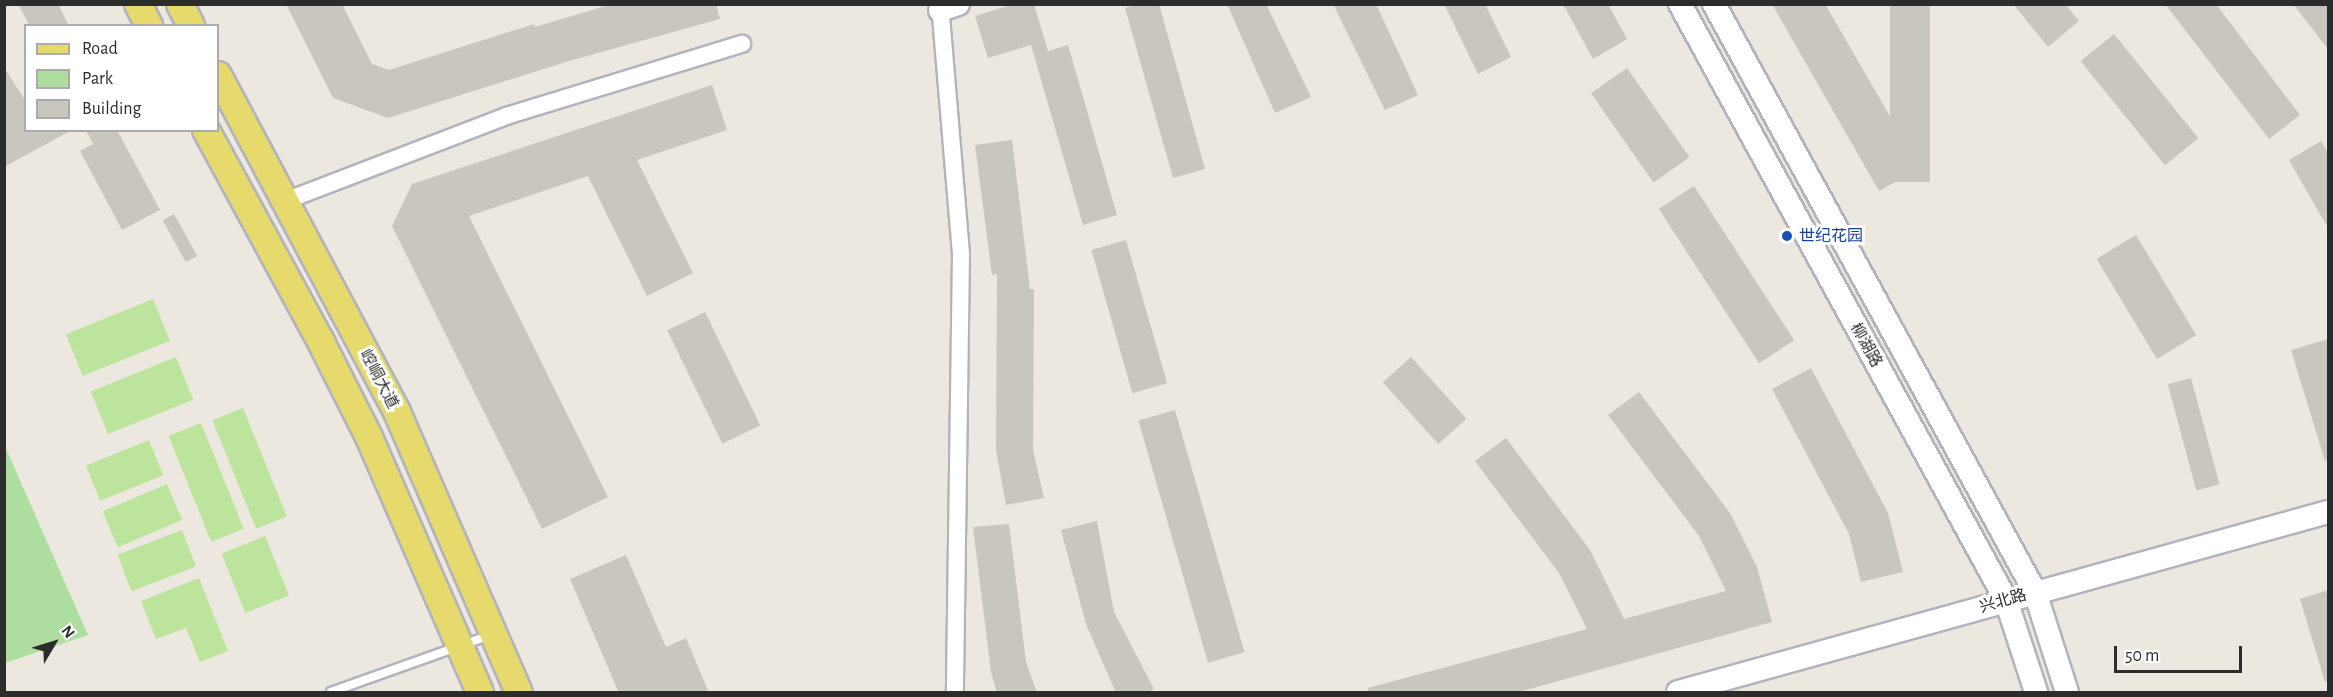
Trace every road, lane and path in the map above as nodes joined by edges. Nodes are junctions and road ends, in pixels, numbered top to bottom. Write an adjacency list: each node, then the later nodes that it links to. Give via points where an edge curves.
1 (138, 4): 6 (main road)
2 (180, 4): 7 (main road)
3 (1680, 4): 14 (main road, 柳湖路)
4 (1714, 4): 13 (main road, 柳湖路)
5 (946, 6): 20 (street, via 961,254)
6 (148, 24)
7 (190, 24)
8 (742, 45): 11 (street, via 506,116)
9 (219, 77): 11 (main road, 崆峒大道)
10 (207, 132): 16 (main road, 崆峒大道, via 369,437)
11 (285, 201): 15 (main road, 崆峒大道, via 397,412)
12 (2328, 512): 13 (main road, 兴北路)
13 (2035, 592): 14 (main road, 兴北路); 23 (main road, 柳湖路)
14 (2006, 600): 21 (main road, 兴北路); 22 (main road, 柳湖路)
15 (494, 633): 16 (lane); 19 (main road, 崆峒大道)
16 (460, 648): 17 (lane); 18 (main road, 崆峒大道)
17 (332, 693)
18 (480, 693)
19 (519, 693)
20 (955, 693)
21 (1678, 693)
22 (2036, 693)
23 (2067, 693)

